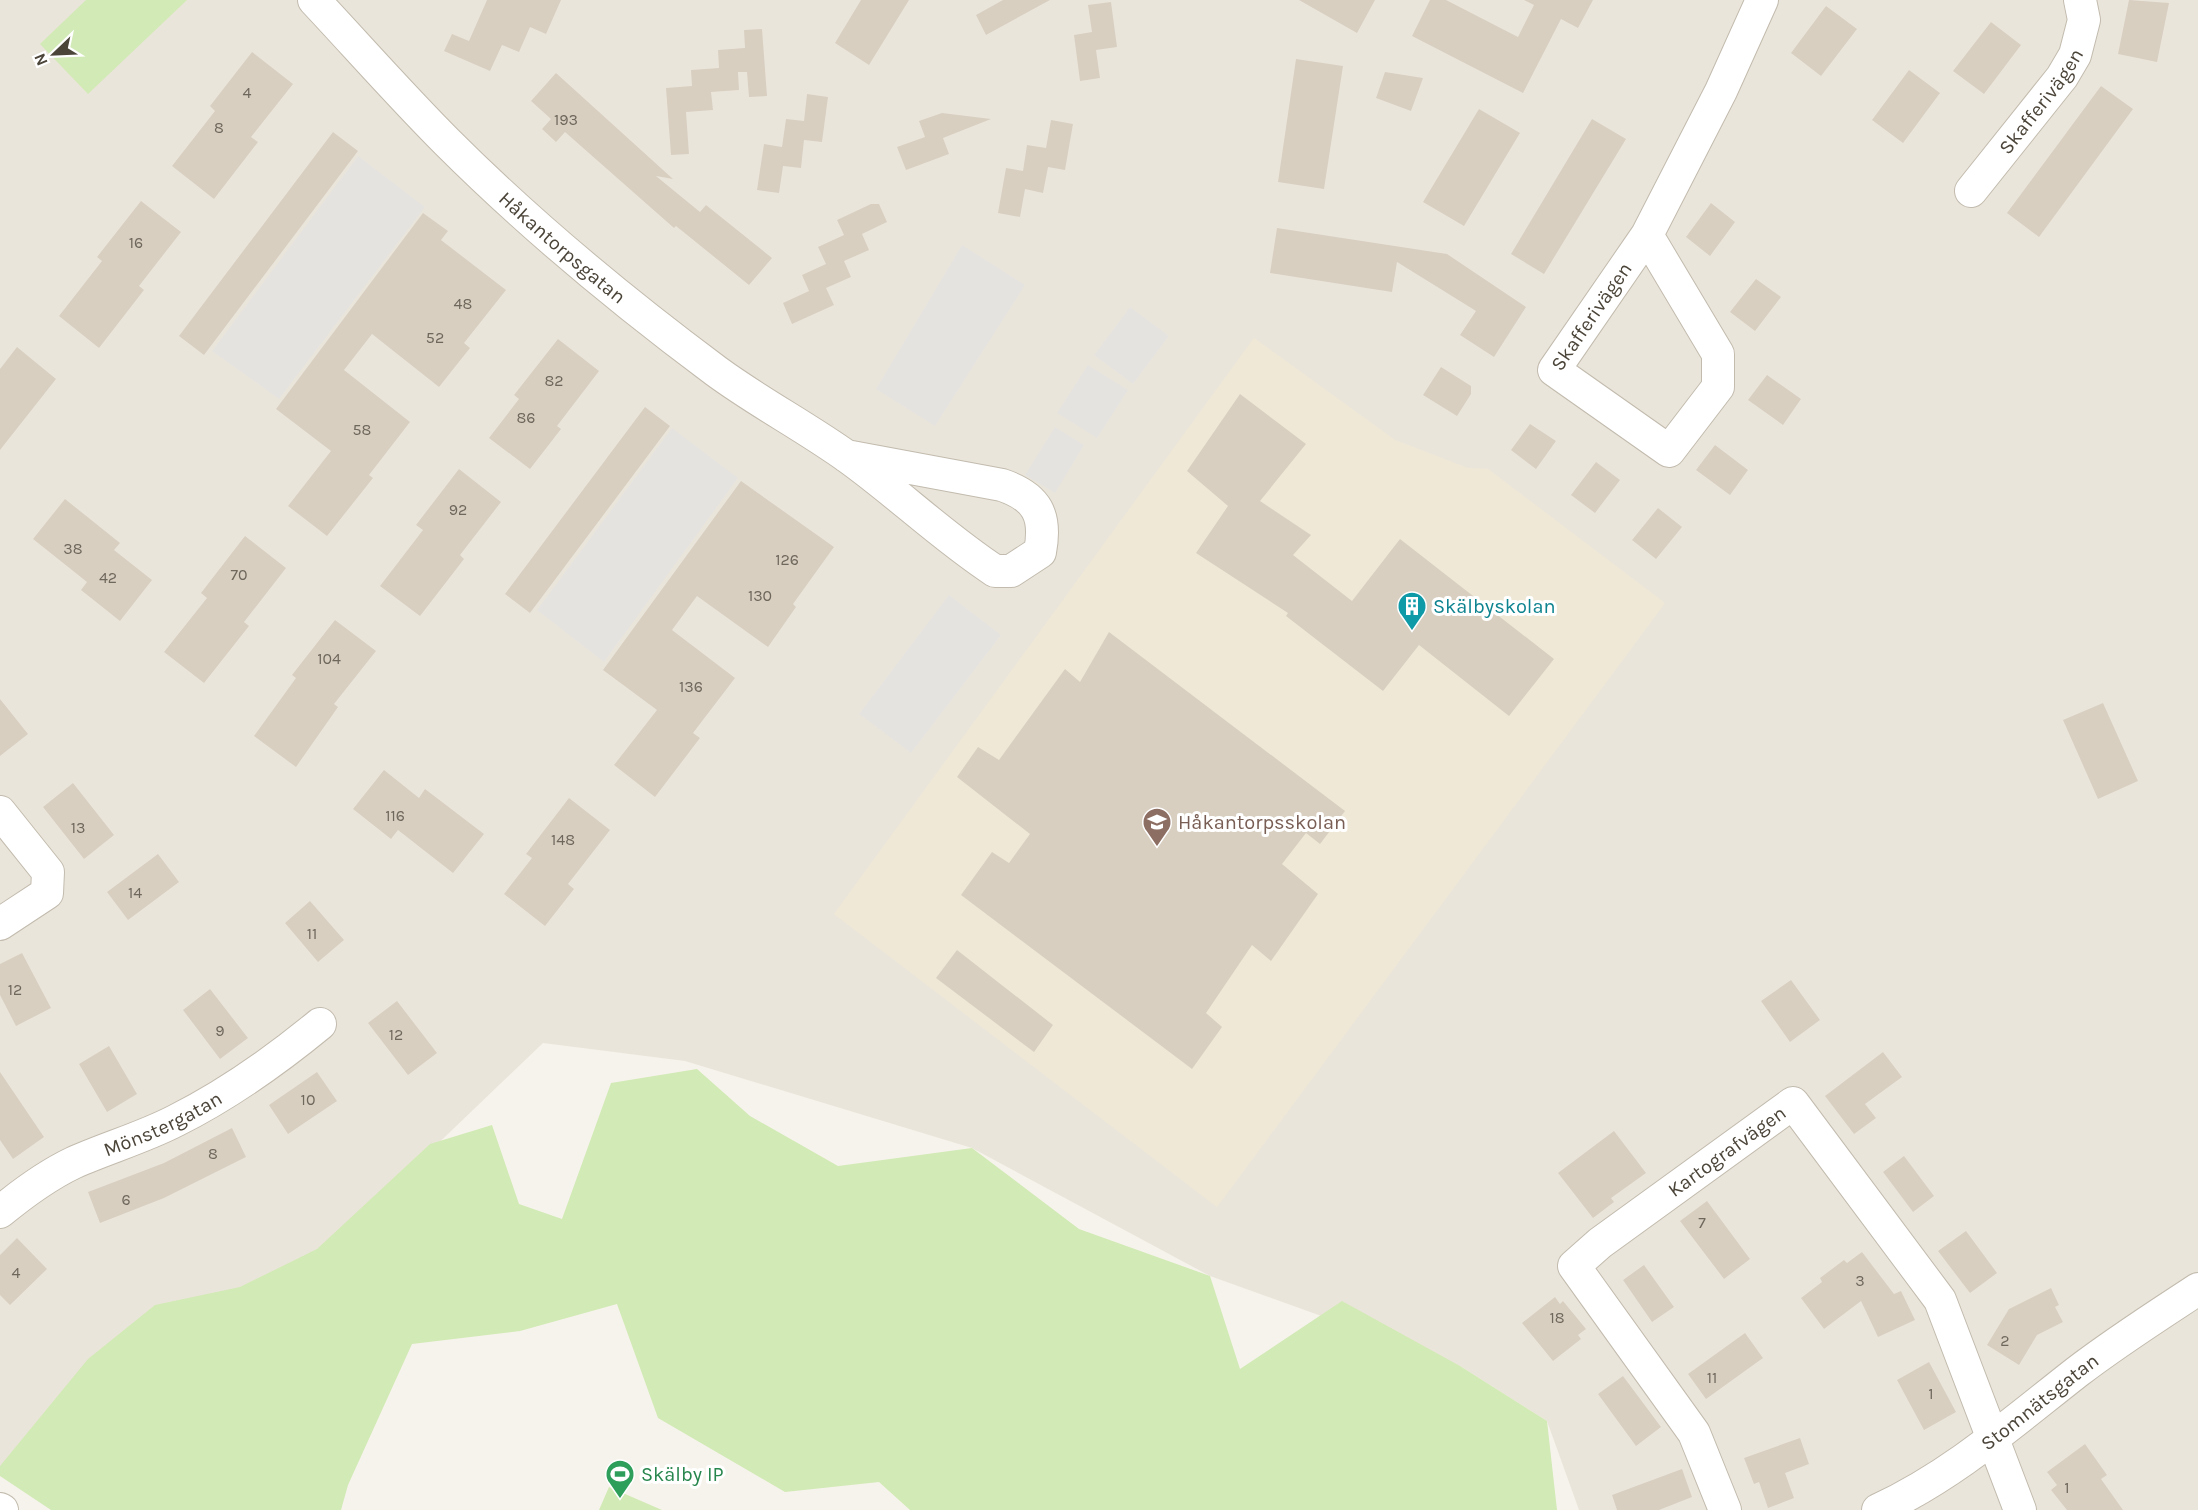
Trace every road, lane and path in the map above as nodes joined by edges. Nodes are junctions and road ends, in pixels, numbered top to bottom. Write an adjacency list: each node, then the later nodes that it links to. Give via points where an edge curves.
1 (314, 0): 6 (street, Håkantorpsgatan, via 448,143 580,263 717,372)
2 (1762, 0): 5 (street, Skafferivägen, via 1721,91)
3 (2080, 0): 4 (street, Skafferivägen, via 2084,20 2075,55 2062,77)
4 (1971, 190)
5 (1647, 236): 5 (street, Skafferivägen, via 1718,354 1718,387 1669,450 1554,370)
6 (846, 456): 6 (street, Håkantorpsgatan, via 995,571 1011,571 1040,552 1041,518 1022,492)
7 (0, 812): 8 (street, via 48,872 47,893)
8 (0, 924)
9 (320, 1024): 10 (street, Mönstergatan, via 281,1057 202,1107 148,1134 73,1163 29,1187)
10 (0, 1212)
11 (2198, 1289): 12 (street, Stomnätsgatan, via 2078,1372)
12 (1993, 1441): 13 (street, Kartografvägen, via 1940,1300 1793,1103 1574,1266 1694,1433); 14 (street, Stomnätsgatan, via 1912,1494); 15 (street)
13 (1725, 1510)
14 (1878, 1510)
15 (2020, 1510)

